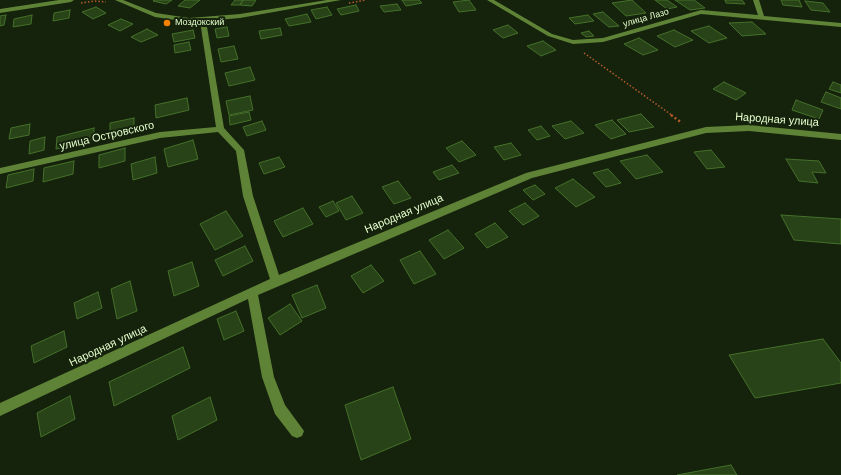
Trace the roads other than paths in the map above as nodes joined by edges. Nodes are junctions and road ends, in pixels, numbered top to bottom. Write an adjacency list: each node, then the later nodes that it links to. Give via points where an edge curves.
1 (71, 0): 6 (street)
2 (118, 0): 8 (street, via 166,18)
3 (338, 0): 8 (street)
4 (490, 0): 7 (street, улица Лазо, via 550,36 573,42 603,40 701,12)
5 (756, 0): 7 (street)
6 (0, 11)
7 (762, 18): 9 (street, улица Лазо)
8 (203, 20): 10 (street)
9 (841, 25)
10 (220, 129): 12 (street, улица Островского, via 160,135); 13 (street, via 240,150 248,196)
11 (841, 137): 13 (street, Народная улица, via 749,128 706,130 529,174)
12 (0, 171)
13 (276, 281): 14 (street, Народная улица)
14 (252, 292): 15 (street, Народная улица); 16 (street, via 268,377 280,409)
15 (0, 410)
16 (296, 431)

